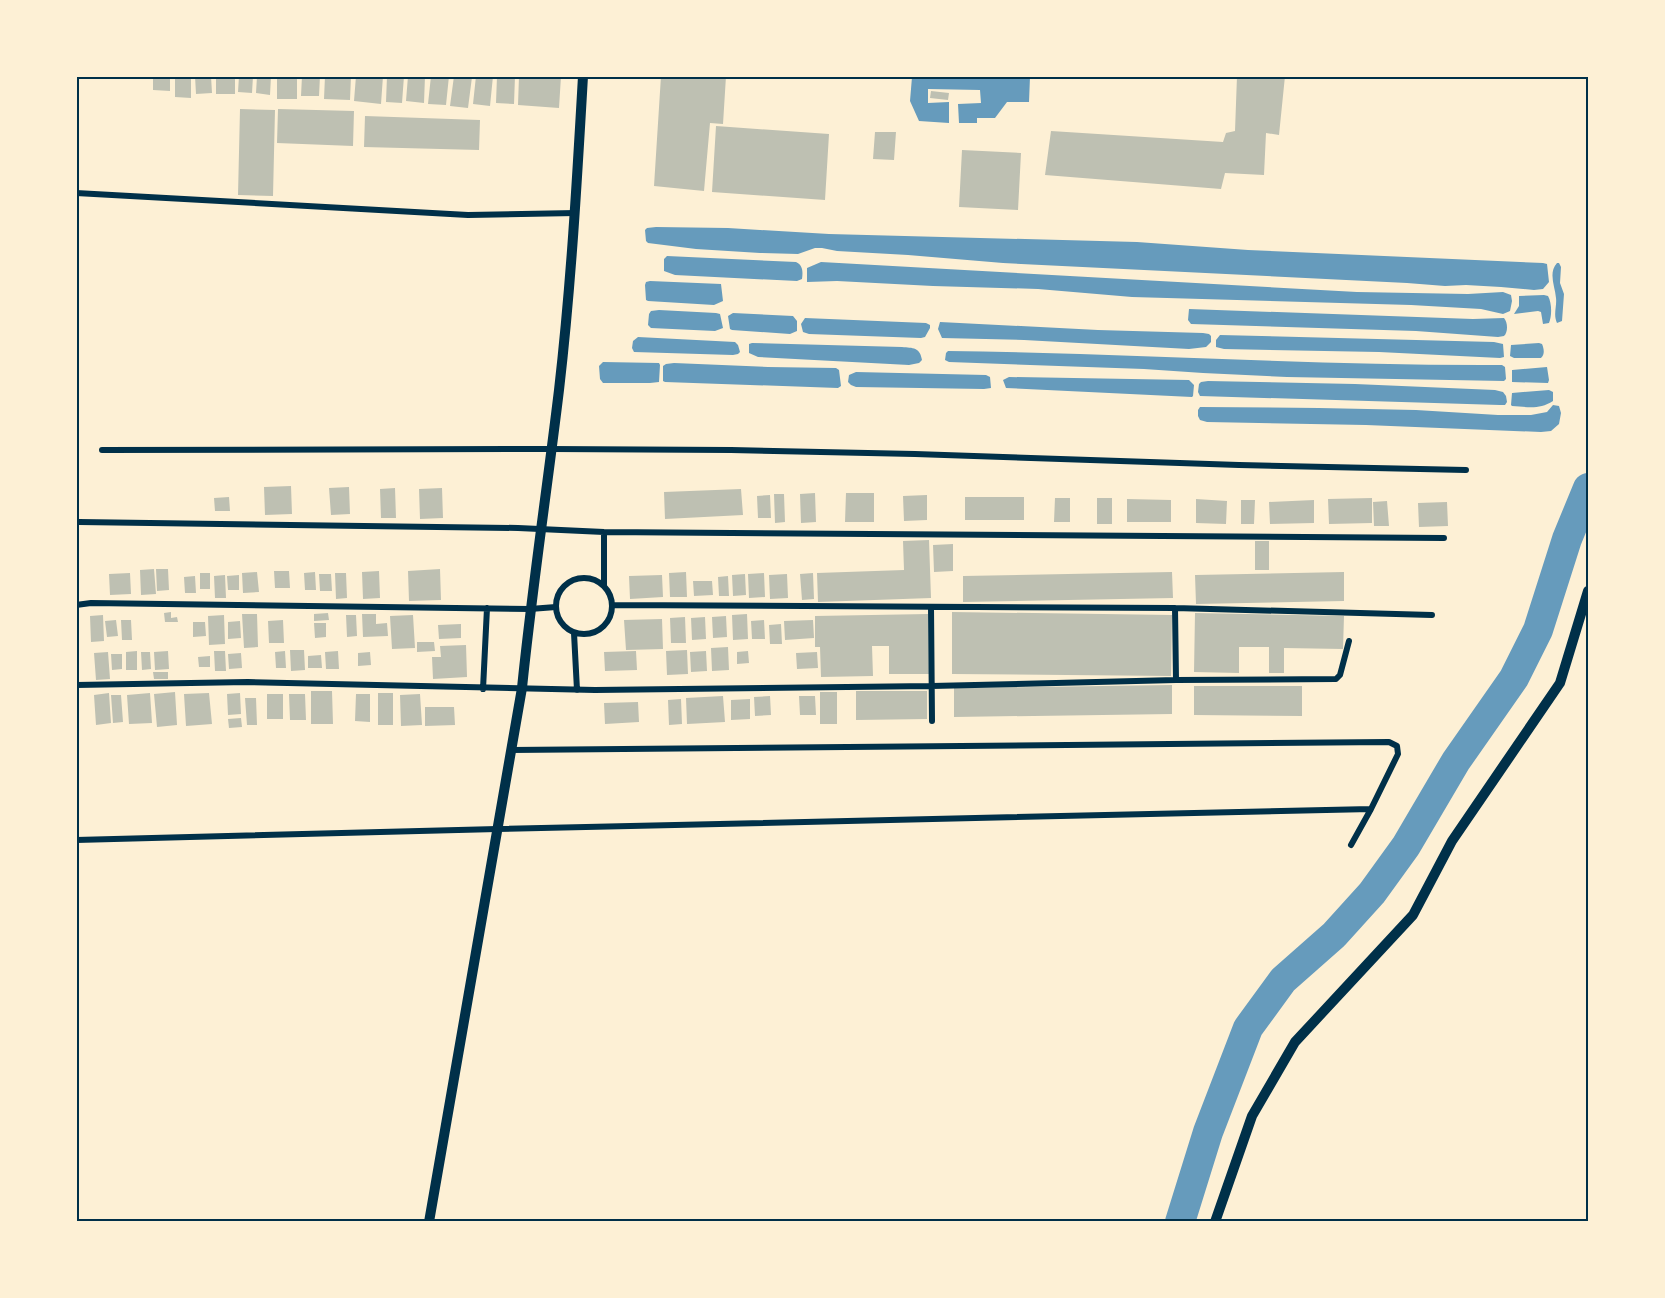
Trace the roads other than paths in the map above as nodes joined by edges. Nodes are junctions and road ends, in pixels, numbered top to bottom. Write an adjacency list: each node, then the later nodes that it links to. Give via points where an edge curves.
1 (583, 76): 3 (street)
2 (76, 193): 3 (street, via 468,215)
3 (576, 213): 4 (street)
4 (551, 449): 5 (street); 6 (street, via 904,454); 8 (street)
5 (102, 450)
6 (1466, 470)
7 (79, 522): 8 (street)
8 (540, 529): 9 (street); 19 (street)
9 (604, 532): 10 (street); 11 (street)
10 (1444, 538)
11 (603, 586): 14 (street); 15 (street, via 584,578 573,581 558,596)
12 (1588, 591): 36 (street, via 1560,683 1452,841 1413,915 1295,1042 1252,1116)
13 (76, 604): 17 (street)
14 (612, 605): 16 (street); 21 (street, via 604,626 584,635)
15 (556, 607): 19 (street); 21 (street, via 558,618)
16 (931, 607): 18 (street); 25 (street)
17 (486, 608): 19 (street); 27 (street)
18 (1175, 608): 20 (street); 23 (street)
19 (530, 609): 26 (street)
20 (1432, 615)
21 (574, 633): 28 (street)
22 (1349, 641): 23 (street, via 1340,675 1335,679)
23 (1176, 680): 25 (street)
24 (76, 685): 27 (street, via 248,682)
25 (932, 686): 28 (street); 29 (street)
26 (522, 688): 27 (street); 28 (street); 30 (street)
27 (483, 689)
28 (578, 690)
29 (932, 721)
30 (511, 750): 31 (street, via 1389,742 1397,746 1398,754); 32 (street)
31 (1371, 809): 32 (street); 34 (street)
32 (497, 829): 33 (street); 35 (street)
33 (76, 840)
34 (1351, 845)
35 (429, 1221)
36 (1215, 1221)

